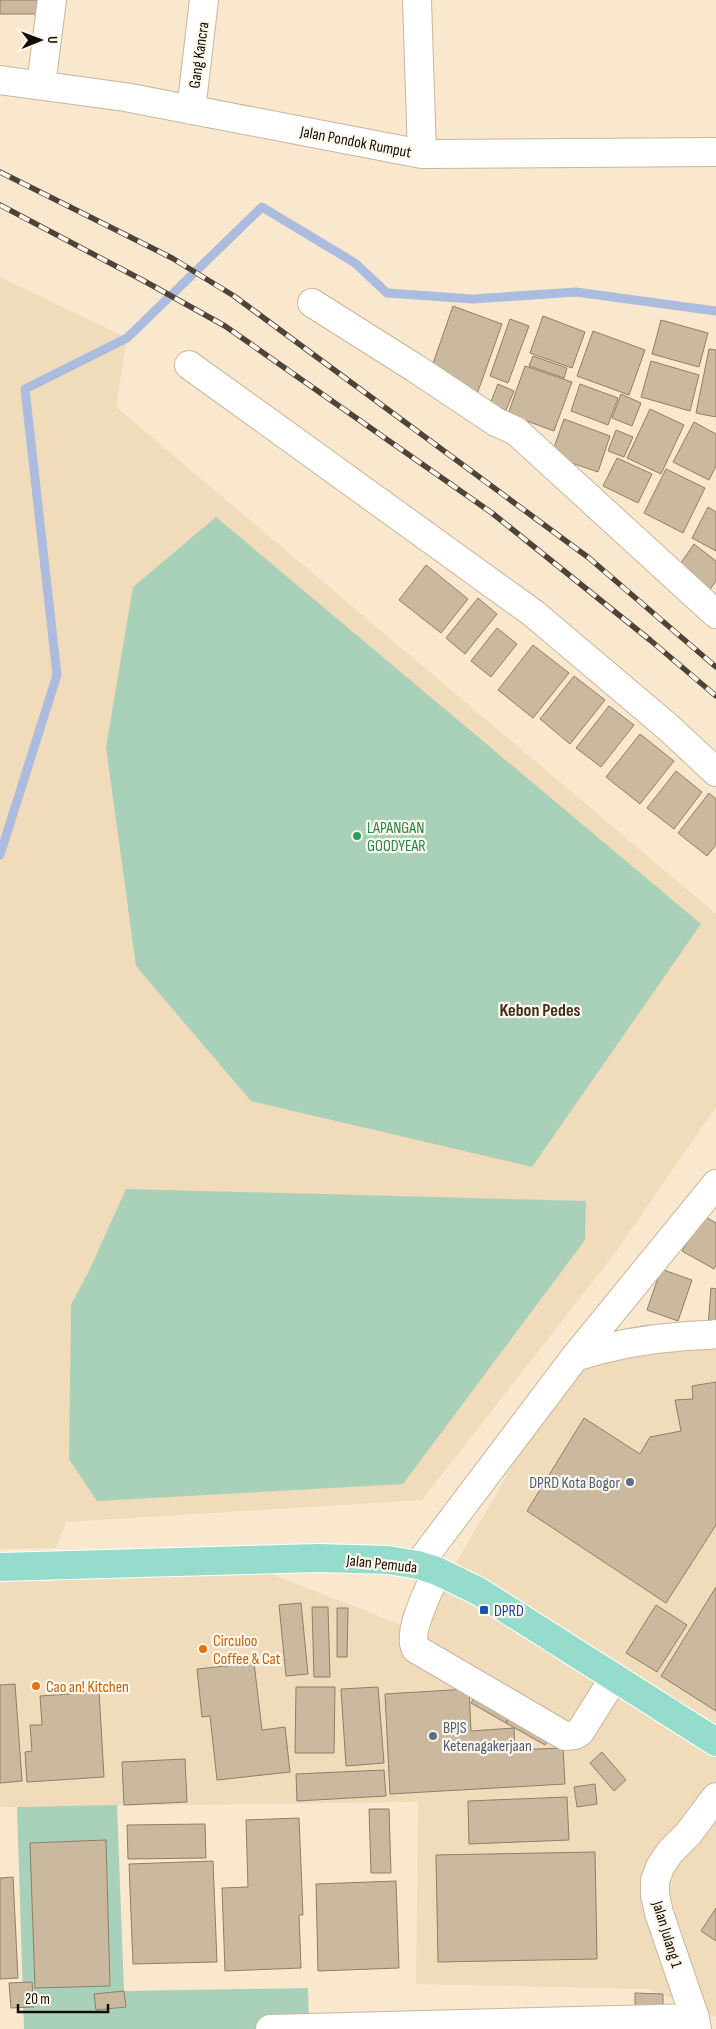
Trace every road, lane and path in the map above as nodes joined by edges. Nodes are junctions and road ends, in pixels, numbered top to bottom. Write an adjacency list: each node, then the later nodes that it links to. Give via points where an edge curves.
1 (52, 0): 5 (street)
2 (204, 0): 6 (street, Gang Kancra)
3 (417, 0): 8 (street)
4 (0, 80): 5 (street, Jalan Pondok Rumput)
5 (42, 85): 6 (street, Jalan Pondok Rumput)
6 (191, 110): 8 (street, Jalan Pondok Rumput)
7 (716, 152): 8 (street, Jalan Pondok Rumput)
8 (422, 154)
9 (312, 303): 11 (street, via 496,422 516,431)
10 (189, 364): 12 (street, via 533,613)
11 (716, 614)
12 (716, 772)
13 (716, 1184): 15 (street)
14 (716, 1334): 15 (street, via 636,1342)
15 (575, 1357): 17 (street)
16 (0, 1566): 17 (main road, Jalan Pemuda, via 320,1558 388,1560)
17 (428, 1568): 18 (main road, Jalan Pemuda, via 478,1591); 18 (street, via 413,1638 416,1649 565,1736 580,1732)
18 (614, 1678): 19 (main road, Jalan Pemuda)
19 (716, 1742)
20 (716, 1797): 21 (street, Jalan Julang 1, via 670,1852 655,1881 659,1913)
21 (696, 2024): 22 (street)
22 (350, 2028): 23 (street)
23 (270, 2029)

